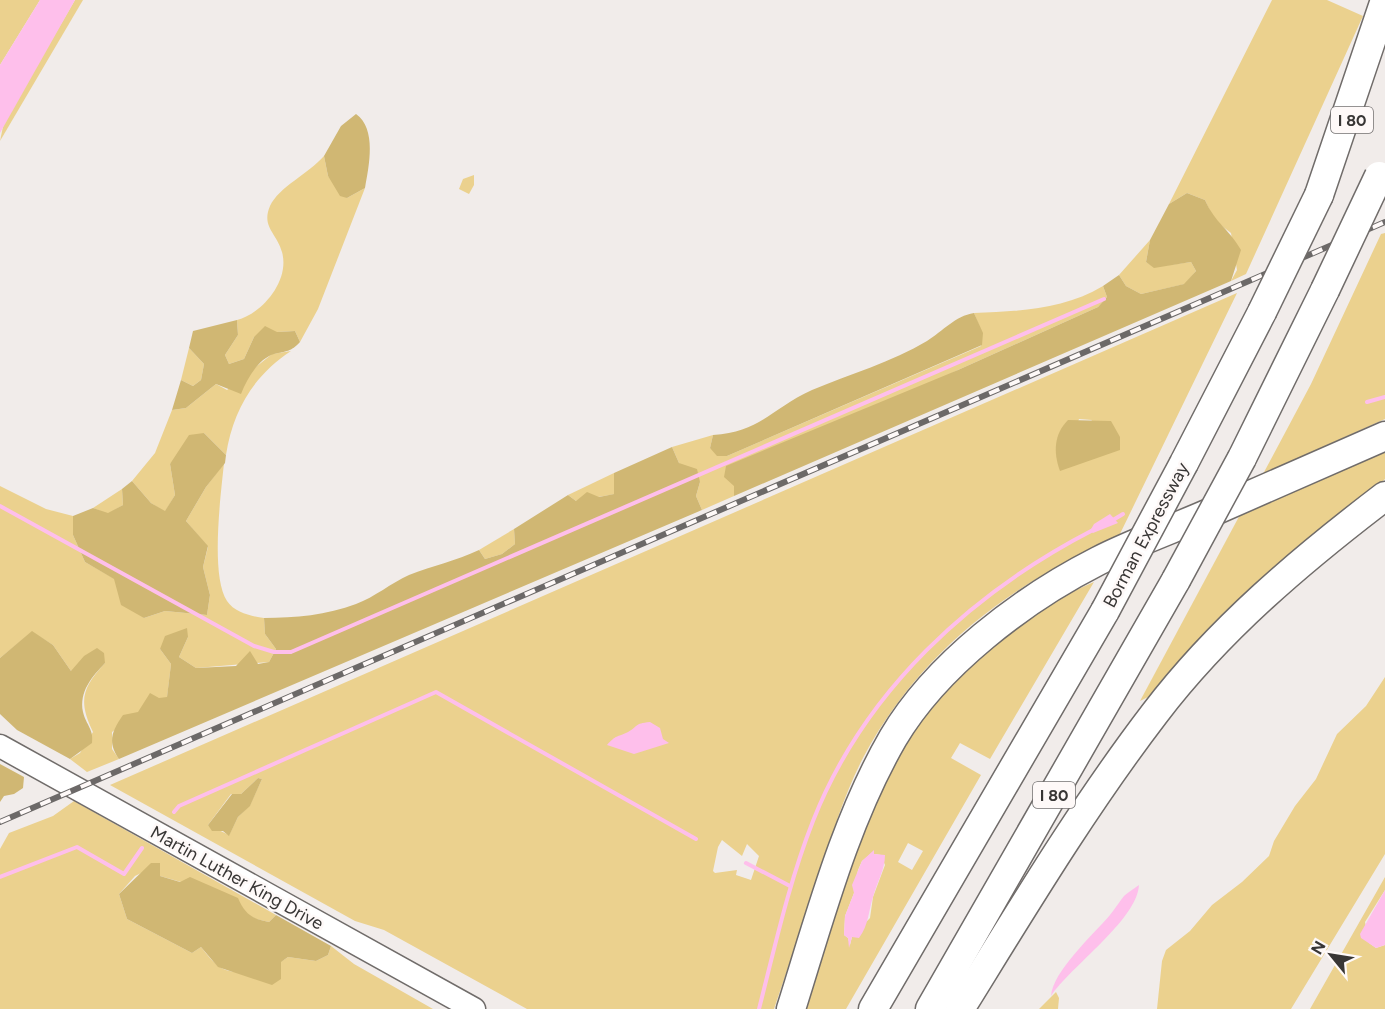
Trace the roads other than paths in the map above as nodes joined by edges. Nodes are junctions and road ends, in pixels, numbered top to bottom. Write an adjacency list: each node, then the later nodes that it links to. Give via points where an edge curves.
1 (1385, 0): 4 (highway)
2 (1385, 45): 4 (highway, Borman Expressway / I 80)
3 (1382, 169): 11 (highway, I 80, bridge, via 1242,458)
4 (1318, 195): 10 (highway, Borman Expressway / I 80, bridge, via 1262,312 1105,611)
5 (1385, 436): 9 (highway, via 1097,562 1040,596 978,641 935,682 895,735 868,784 844,843)
6 (1385, 496): 12 (highway, via 1271,588 1156,712 1094,798)
7 (0, 746): 8 (main road, Martin Luther King Drive)
8 (474, 1009)
9 (791, 1009)
10 (873, 1009)
11 (930, 1009)
12 (960, 1009)

